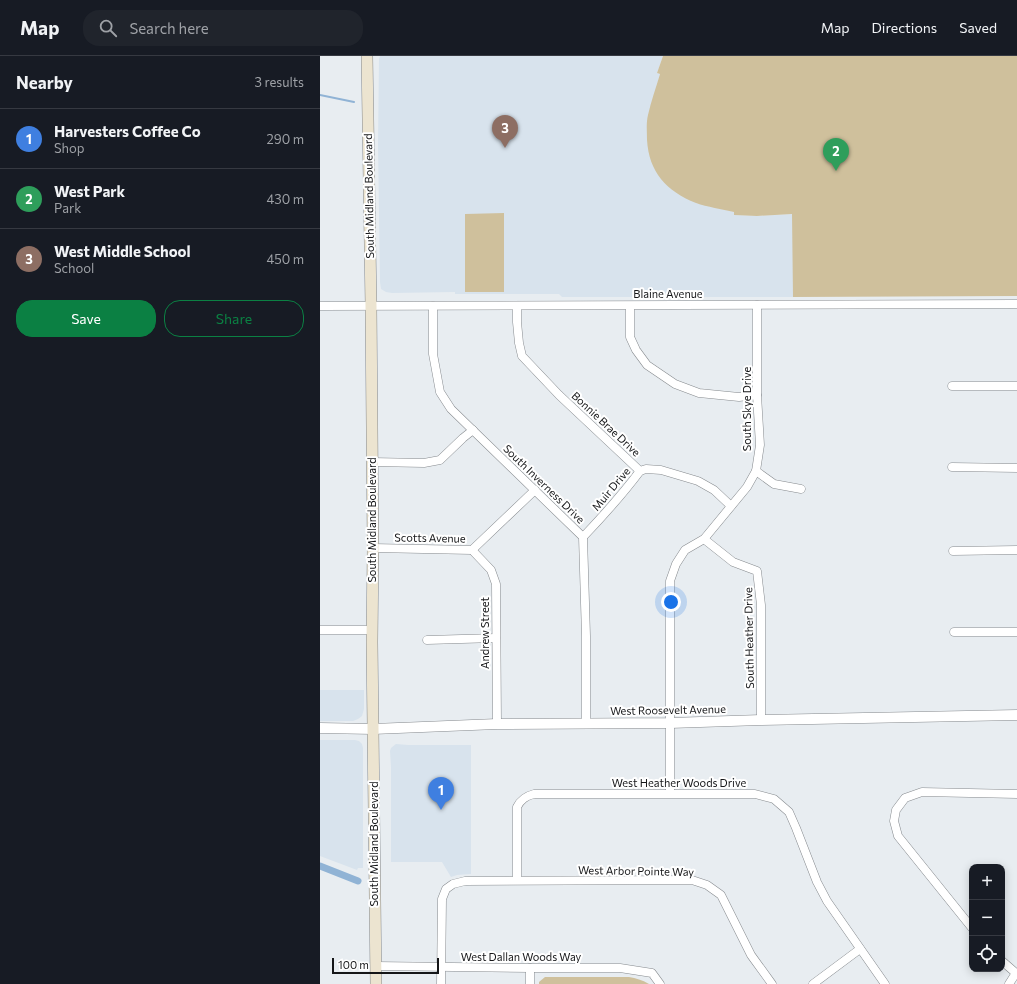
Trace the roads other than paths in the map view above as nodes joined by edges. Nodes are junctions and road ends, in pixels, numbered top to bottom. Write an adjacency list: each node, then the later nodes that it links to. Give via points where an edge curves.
1 (367, 56): 5 (main road, South Midland Boulevard)
2 (1017, 304): 3 (street, Blaine Avenue)
3 (757, 305): 8 (street, Blaine Avenue); 11 (street, South Skye Drive)
4 (320, 306): 5 (street, Blaine Avenue)
5 (371, 306): 6 (street, Blaine Avenue); 13 (main road, South Midland Boulevard)
6 (433, 306): 7 (street, Blaine Avenue); 12 (street, South Inverness Drive, via 433,354 440,392 451,409)
7 (517, 306): 8 (street, Blaine Avenue); 16 (street, Bonnie Brae Drive, via 518,343 522,356 559,395)
8 (630, 306): 11 (street, via 630,337 647,365 675,384 699,393 740,397)
9 (952, 386): 10 (street)
10 (1017, 386)
11 (757, 395): 17 (street, South Skye Drive, via 760,445)
12 (473, 430): 13 (street, via 440,460 424,463); 19 (street, South Inverness Drive)
13 (372, 462): 23 (main road, South Midland Boulevard)
14 (952, 467): 15 (street)
15 (1017, 468)
16 (640, 471): 20 (street, Bonnie Brae Drive, via 646,468 661,470 698,481 714,490); 21 (street, Muir Drive)
17 (756, 471): 18 (street, via 774,484); 20 (street, South Skye Drive)
18 (800, 489)
19 (535, 490): 21 (street, South Inverness Drive); 24 (street, Scotts Avenue)
20 (731, 506): 22 (street, South Skye Drive)
21 (583, 538): 35 (street, South Inverness Drive)
22 (704, 539): 34 (street, South Heather Drive, via 732,562 757,571 761,605); 36 (street, South Skye Drive, via 685,550 676,564 670,581)
23 (373, 548): 24 (street, Scotts Avenue); 28 (main road, South Midland Boulevard)
24 (472, 550): 31 (street, Andrew Street, via 490,570 496,584)
25 (1017, 550): 26 (street)
26 (953, 551)
27 (320, 630): 28 (street)
28 (372, 630): 39 (main road, South Midland Boulevard)
29 (954, 632): 30 (street)
30 (1017, 632)
31 (496, 638): 32 (street); 37 (street, Andrew Street)
32 (427, 640)
33 (1017, 715): 34 (street, West Roosevelt Avenue)
34 (761, 720): 36 (street, West Roosevelt Avenue)
35 (586, 723): 36 (street, West Roosevelt Avenue); 37 (street, West Roosevelt Avenue)
36 (670, 723): 40 (street, South Skye Drive)
37 (497, 724): 39 (street, West Roosevelt Avenue)
38 (320, 728): 39 (street, West Roosevelt Avenue)
39 (373, 728): 46 (main road, South Midland Boulevard)
40 (670, 793): 42 (street, West Heather Woods Drive, via 527,796 517,807); 44 (street, West Heather Woods Drive, via 755,794 774,799 789,812 817,882)
41 (1017, 794): 43 (street, via 922,792 905,798 896,810 894,821 898,836)
42 (517, 880): 47 (street, West Arbor Pointe Way, via 465,881 453,884 446,890 442,899); 54 (street, West Arbor Pointe Way, via 692,880 707,885 720,895 751,955)
43 (969, 924)
44 (860, 949): 55 (street); 56 (street, West Heather Woods Drive)
45 (1005, 964): 49 (street)
46 (376, 966): 47 (street, West Dallan Woods Way); 50 (main road, South Midland Boulevard)
47 (441, 967): 48 (street, West Dallan Woods Way); 51 (street)
48 (530, 968): 52 (street); 53 (street, West Dallan Woods Way, via 620,968 652,973)
49 (1017, 974): 57 (street)
50 (376, 984)
51 (441, 984)
52 (530, 984)
53 (660, 984)
54 (772, 984)
55 (813, 984)
56 (885, 984)
57 (1009, 984)

